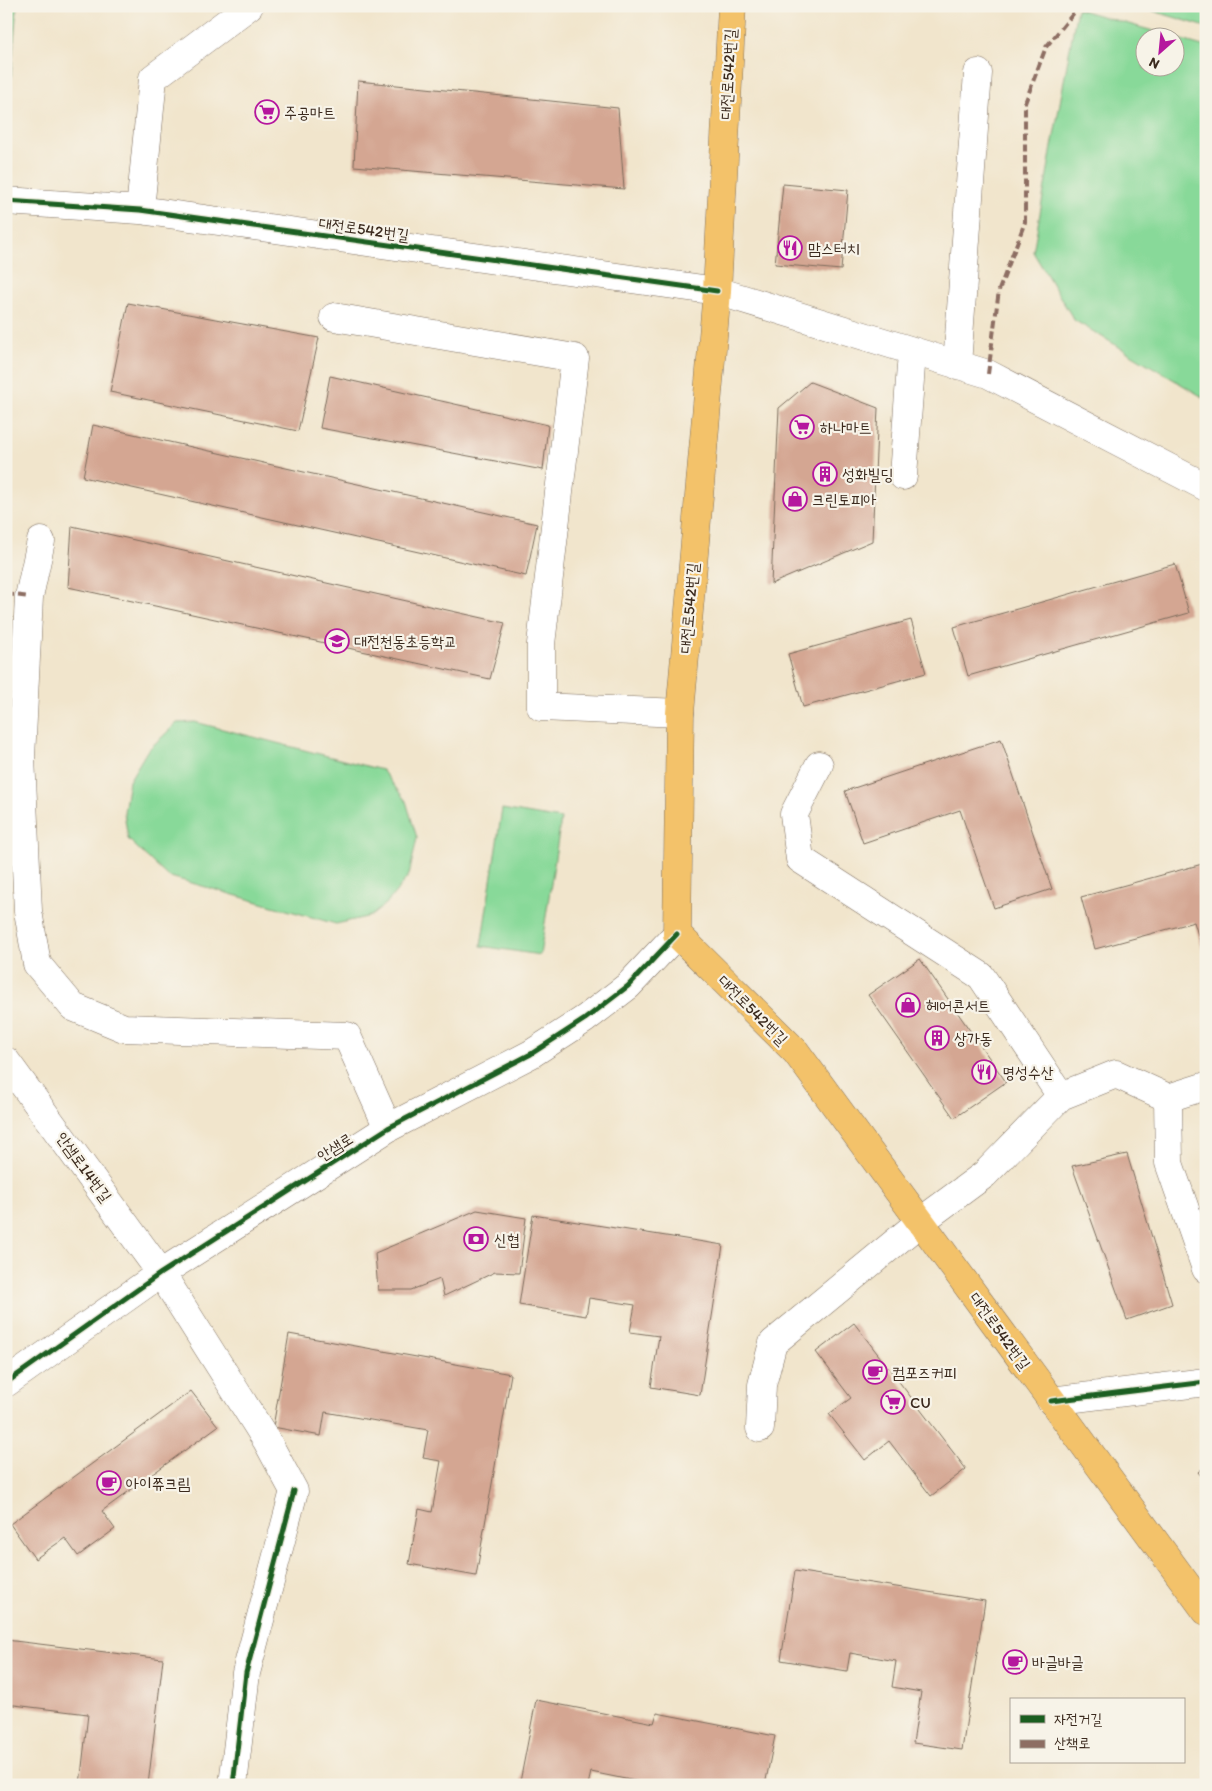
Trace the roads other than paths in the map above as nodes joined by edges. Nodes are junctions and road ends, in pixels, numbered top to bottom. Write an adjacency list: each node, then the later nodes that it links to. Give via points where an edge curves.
1 (249, 6): 5 (street, via 154,78)
2 (732, 6): 6 (main road, 대전로542번길)
3 (978, 74): 9 (street)
4 (6, 201): 5 (street, 대전로542번길)
5 (140, 210): 6 (street, 대전로542번길)
6 (717, 291): 8 (street); 13 (main road, 대전로542번길)
7 (334, 317): 13 (street, via 575,358 541,644 542,707)
8 (912, 352): 9 (street); 10 (street)
9 (957, 365): 11 (street, via 988,374)
10 (903, 476)
11 (1206, 487)
12 (41, 540): 20 (street, via 29,597 20,757 28,911 38,964 73,1007 124,1028 347,1036)
13 (680, 713): 15 (main road, 대전로542번길)
14 (819, 765): 18 (street, via 794,814 800,860 981,976)
15 (677, 934): 20 (street, 안샘로, via 628,986 585,1019 531,1054); 21 (main road, 대전로542번길, via 796,1052)
16 (6, 1061): 23 (street, 안샘로14번길)
17 (1206, 1086): 19 (street)
18 (1061, 1096): 19 (street, via 1116,1074); 21 (street, via 985,1174)
19 (1168, 1098): 22 (street, via 1169,1163)
20 (388, 1128): 23 (street, 안샘로)
21 (920, 1222): 26 (main road, 대전로542번길); 27 (street, via 773,1343 762,1385)
22 (1206, 1269)
23 (161, 1274): 25 (street, 안샘로); 29 (street, 안샘로14번길, via 267,1441 294,1491 246,1673)
24 (1206, 1382): 26 (street)
25 (6, 1384)
26 (1051, 1401): 28 (main road, 대전로542번길)
27 (760, 1428)
28 (1206, 1611)
29 (233, 1785)

